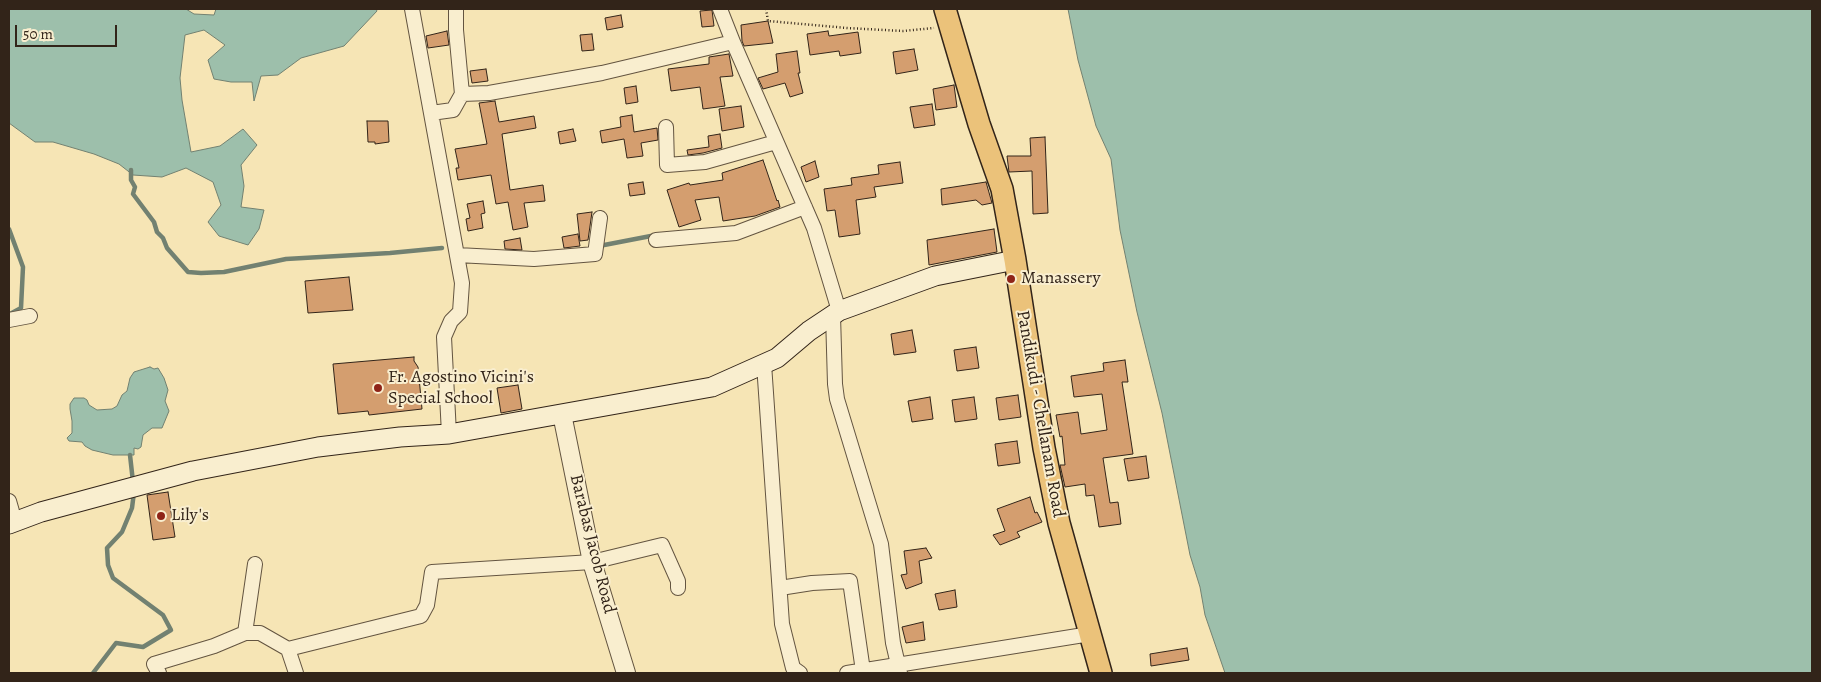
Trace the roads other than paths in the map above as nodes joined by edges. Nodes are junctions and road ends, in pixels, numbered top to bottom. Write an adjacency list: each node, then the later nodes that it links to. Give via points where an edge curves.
1 (412, 9): 7 (street)
2 (456, 9): 6 (street)
3 (720, 9): 5 (street)
4 (947, 17): 14 (main road, Pandikudi - Chellanam Road, via 1002,189)
5 (733, 42): 6 (street, via 602,73 489,93); 9 (street)
6 (462, 94): 7 (street, via 453,110)
7 (431, 113): 13 (street)
8 (666, 127): 9 (street, via 668,165 705,162)
9 (776, 142): 10 (street)
10 (805, 207): 12 (street, via 736,232); 15 (street, via 814,228)
11 (600, 218): 13 (street, via 595,254 534,259)
12 (656, 240)
13 (457, 255): 20 (street, via 462,283 460,312 451,321 444,337)
14 (1015, 260): 15 (main road, via 935,276); 28 (main road, Pandikudi - Chellanam Road, via 1057,514)
15 (836, 313): 18 (main road, via 809,330 777,358); 30 (street, via 837,399 881,544 892,643)
16 (30, 316): 17 (street)
17 (9, 320)
18 (764, 364): 19 (main road, via 712,387); 26 (street)
19 (562, 414): 20 (main road); 23 (street, Barabas Jacob Road)
20 (449, 434): 22 (main road, via 318,447 193,471)
21 (9, 501): 22 (street)
22 (12, 523)
23 (592, 562): 25 (street, via 662,545); 29 (street, via 432,572 427,605 421,616); 34 (street, Barabas Jacob Road)
24 (255, 564): 27 (street)
25 (678, 588)
26 (780, 588): 31 (street, via 850,581); 35 (street, via 782,624 794,668)
27 (244, 633): 29 (street, via 260,633); 32 (street, via 214,646 154,664)
28 (1090, 634): 30 (street); 37 (main road, Pandikudi - Chellanam Road)
29 (288, 649): 33 (street)
30 (899, 670): 31 (street)
31 (863, 671): 36 (street)
32 (159, 673)
33 (296, 673)
34 (626, 673)
35 (800, 673)
36 (847, 673)
37 (1101, 673)

